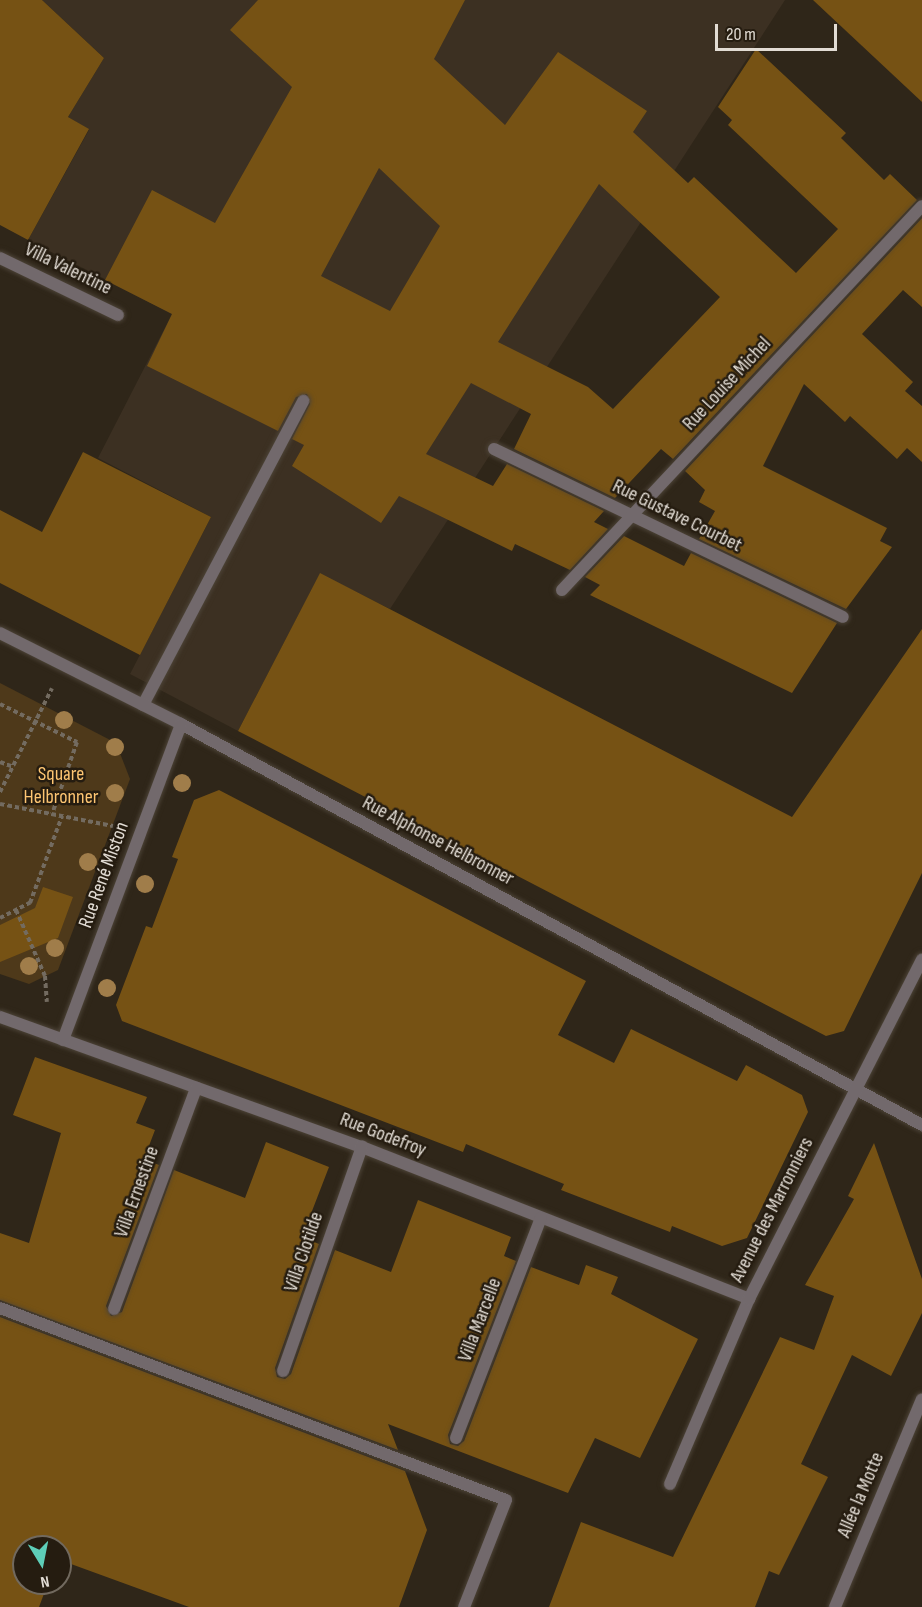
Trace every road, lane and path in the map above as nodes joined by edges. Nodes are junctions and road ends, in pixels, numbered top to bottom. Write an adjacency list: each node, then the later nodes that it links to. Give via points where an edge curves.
1 (922, 206): 6 (street, Rue Louise Michel)
2 (0, 258): 3 (street, Villa Valentine)
3 (118, 315)
4 (303, 401): 12 (street)
5 (494, 449): 6 (street, Rue Gustave Courbet)
6 (631, 515): 7 (street, Rue Louise Michel); 8 (street, Rue Gustave Courbet)
7 (562, 590)
8 (843, 617)
9 (0, 633): 10 (street, Rue Alphonse Helbronner)
10 (62, 664): 12 (street, Rue Alphonse Helbronner); 13 (path)
11 (0, 704): 13 (path)
12 (143, 705): 14 (street, Rue Alphonse Helbronner)
13 (37, 722): 16 (path); 19 (path, via 77,742)
14 (181, 724): 21 (street, Rue René Miston); 29 (street, Rue Alphonse Helbronner)
15 (0, 762): 16 (path)
16 (14, 767): 17 (path)
17 (0, 792)
18 (0, 804): 19 (path)
19 (52, 814): 20 (path)
20 (62, 816): 21 (path); 22 (path, via 30,903)
21 (141, 831): 27 (street, Rue René Miston)
22 (15, 910): 23 (path); 25 (path, via 45,976)
23 (0, 918)
24 (922, 959): 29 (street, Avenue des Marronniers)
25 (47, 1002)
26 (0, 1017): 27 (street, Rue Godefroy)
27 (63, 1040): 28 (street, Rue Godefroy)
28 (196, 1088): 31 (street, Rue Godefroy); 35 (street, Villa Ernestine)
29 (854, 1090): 30 (street, Rue Alphonse Helbronner); 33 (street, Avenue des Marronniers)
30 (922, 1125)
31 (362, 1147): 32 (street, Rue Godefroy); 36 (street, Villa Clotilde)
32 (541, 1218): 33 (street, Rue Godefroy); 38 (street, Villa Marcelle)
33 (749, 1299): 39 (street, Avenue des Marronniers)
34 (0, 1308): 40 (street, via 506,1500)
35 (114, 1309)
36 (283, 1371)
37 (922, 1399): 41 (street, Allée la Motte)
38 (456, 1438)
39 (669, 1484)
40 (464, 1607)
41 (835, 1607)

